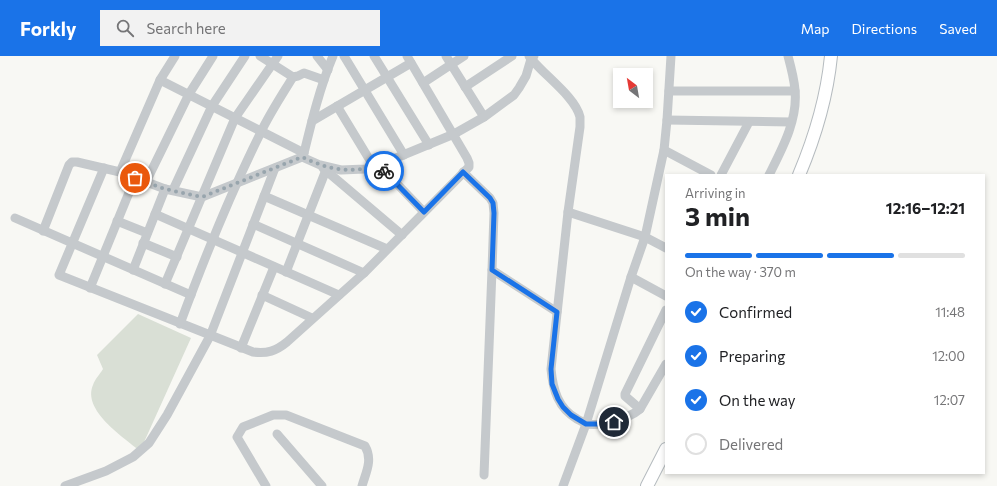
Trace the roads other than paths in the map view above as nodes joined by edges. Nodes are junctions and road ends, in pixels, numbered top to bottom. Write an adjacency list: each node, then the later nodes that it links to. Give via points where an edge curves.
1 (175, 56): 22 (street)
2 (213, 56): 29 (street)
3 (245, 56): 30 (street)
4 (260, 56): 16 (street)
5 (317, 56): 19 (street)
6 (333, 56): 19 (street)
7 (344, 56): 26 (street)
8 (374, 56): 21 (street)
9 (446, 56): 18 (street)
10 (464, 56): 18 (street)
11 (512, 56): 25 (street)
12 (671, 56): 27 (street)
13 (788, 56): 28 (street)
14 (831, 56): 53 (main road, via 820,116)
15 (532, 57): 32 (street, via 526,76 514,95); 61 (street, via 569,98 580,117)
16 (275, 60): 20 (street); 33 (street)
17 (409, 60): 21 (street); 24 (street)
18 (451, 64): 24 (street); 25 (street)
19 (328, 70): 23 (street)
20 (293, 77): 23 (street, via 304,73); 38 (street)
21 (387, 77): 26 (street); 40 (street)
22 (160, 80): 29 (street); 48 (street)
23 (324, 80): 35 (street)
24 (423, 83): 39 (street)
25 (465, 87): 32 (street)
26 (365, 90): 31 (street); 43 (street)
27 (669, 91): 28 (street); 34 (street)
28 (795, 91): 37 (street)
29 (189, 94): 30 (street); 55 (street)
30 (212, 106): 33 (street); 57 (street)
31 (337, 106): 35 (street); 44 (street)
32 (484, 117): 39 (street)
33 (235, 118): 38 (street); 59 (street)
34 (667, 120): 36 (street); 41 (street)
35 (312, 121): 42 (street)
36 (749, 122): 37 (street); 51 (street)
37 (791, 122): 52 (street, via 787,138)
38 (261, 131): 42 (street); 56 (street)
39 (454, 134): 40 (street); 49 (street, via 469,163)
40 (429, 145): 43 (street)
41 (664, 150): 50 (street); 71 (street)
42 (303, 155): 46 (street); 47 (street)
43 (404, 155): 44 (street)
44 (376, 166): 47 (street, via 341,170); 60 (street)
45 (104, 168): 48 (street); 68 (street, via 77,162 69,165); 73 (street)
46 (275, 168): 56 (street); 58 (street)
47 (323, 168): 63 (street); 70 (street)
48 (120, 172): 54 (street)
49 (463, 172): 60 (street); 83 (street, via 493,203)
50 (709, 174)
51 (722, 174)
52 (769, 174)
53 (799, 174)
54 (135, 178): 55 (street); 65 (street)
55 (146, 182): 57 (street)
56 (236, 183): 59 (street); 72 (street)
57 (169, 190): 59 (street); 62 (street)
58 (264, 196): 63 (street); 66 (street)
59 (202, 197): 67 (street)
60 (424, 212): 70 (street)
61 (568, 212): 71 (street); 93 (street)
62 (155, 214): 67 (street); 69 (street)
63 (308, 215): 75 (street); 77 (street)
64 (15, 218): 68 (street)
65 (117, 221): 69 (street); 79 (street)
66 (253, 224): 75 (street); 78 (street)
67 (189, 229): 72 (street); 80 (street)
68 (43, 230): 73 (street)
69 (147, 234): 74 (street)
70 (402, 234): 77 (street)
71 (645, 237): 76 (street); 86 (street)
72 (213, 240): 78 (street); 89 (street)
73 (72, 243): 79 (street); 88 (street, via 59,275)
74 (143, 243): 80 (street); 82 (street)
75 (297, 243): 84 (street); 85 (street)
76 (665, 247)
77 (387, 249): 85 (street)
78 (242, 253): 81 (street); 97 (street)
79 (103, 257): 82 (street); 88 (street)
80 (177, 257): 87 (street)
81 (274, 267): 84 (street); 90 (street)
82 (133, 270): 87 (street)
83 (492, 270): 93 (street); 104 (street)
84 (286, 272): 91 (street)
85 (364, 273): 91 (street)
86 (631, 277): 92 (street); 101 (street)
87 (165, 284): 89 (street)
88 (90, 288): 96 (street)
89 (191, 295): 96 (street)
90 (262, 295): 95 (street); 98 (street)
91 (339, 295): 95 (street)
92 (665, 295)
93 (557, 312): 101 (street, via 551,369 552,384 563,407)
94 (665, 312): 100 (street, via 625,394)
95 (312, 318): 98 (street, via 277,350 257,353)
96 (180, 324): 97 (street)
97 (210, 336): 98 (street); 105 (street, via 167,415 148,443 133,456 106,470)
98 (241, 348)
99 (665, 366): 100 (street)
100 (640, 409): 101 (street, via 614,422)
101 (586, 424): 109 (street)
102 (277, 434): 107 (street)
103 (665, 451): 110 (main road)
104 (484, 474)
105 (65, 486)
106 (266, 486): 108 (street, via 237,437 243,427 272,415 286,415 365,446 369,462)
107 (322, 486)
108 (362, 486)
109 (563, 486)
110 (647, 486)

